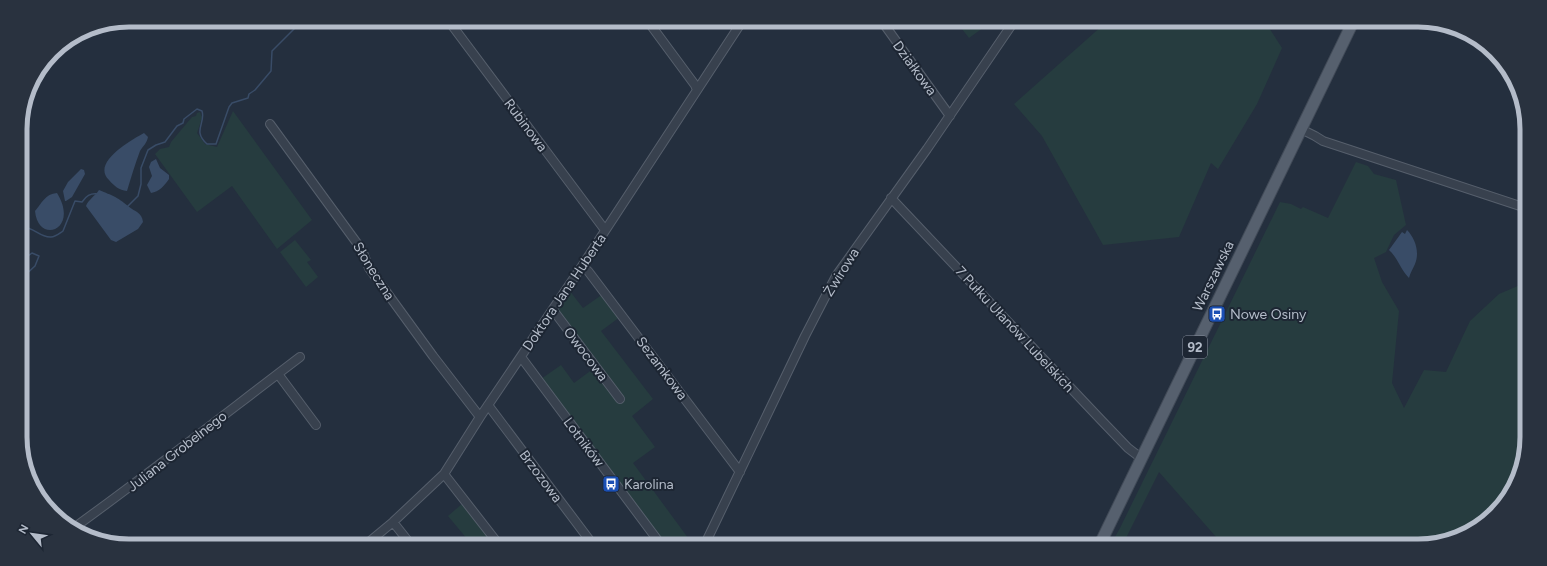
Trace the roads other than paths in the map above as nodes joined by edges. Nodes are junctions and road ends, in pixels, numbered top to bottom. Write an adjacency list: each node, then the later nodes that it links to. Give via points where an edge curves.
1 (453, 27): 13 (street, Rubinowa)
2 (652, 27): 7 (street)
3 (738, 27): 7 (street, Doktora Jana Huberta)
4 (886, 27): 8 (street, Działkowa)
5 (1010, 27): 8 (street, Żwirowa)
6 (1351, 27): 10 (main road, Warszawska / 92)
7 (697, 90): 13 (street, Doktora Jana Huberta)
8 (950, 116): 11 (street, Żwirowa)
9 (270, 124): 21 (street, Słoneczna, via 362,250 369,268)
10 (1301, 129): 12 (street, via 1323,141); 23 (main road, Warszawska / 92)
11 (891, 198): 23 (street, 7 Pułku Ułanów Lubelskich, via 1128,448); 24 (street, Żwirowa, via 833,281)
12 (1520, 206)
13 (605, 230): 14 (street, Doktora Jana Huberta)
14 (582, 266): 15 (street, Doktora Jana Huberta); 24 (street, Sezamkowa, via 593,277)
15 (553, 310): 17 (street, Doktora Jana Huberta); 19 (street, Owocowa)
16 (300, 357): 18 (street, Juliana Grobelnego)
17 (521, 357): 20 (street, Doktora Jana Huberta); 32 (street, Lotników)
18 (278, 374): 22 (street); 27 (street, Juliana Grobelnego)
19 (620, 399)
20 (488, 406): 21 (street, Doktora Jana Huberta); 31 (street, Brzozowa)
21 (480, 418): 25 (street, Doktora Jana Huberta)
22 (316, 425)
23 (1141, 458): 34 (main road, Warszawska / 92)
24 (740, 472): 33 (street, Żwirowa)
25 (444, 474): 26 (street, Doktora Jana Huberta); 30 (street)
26 (393, 522): 28 (street, Doktora Jana Huberta); 29 (street)
27 (78, 525)
28 (372, 539)
29 (406, 539)
30 (495, 539)
31 (589, 539)
32 (657, 539)
33 (707, 539)
34 (1102, 539)

